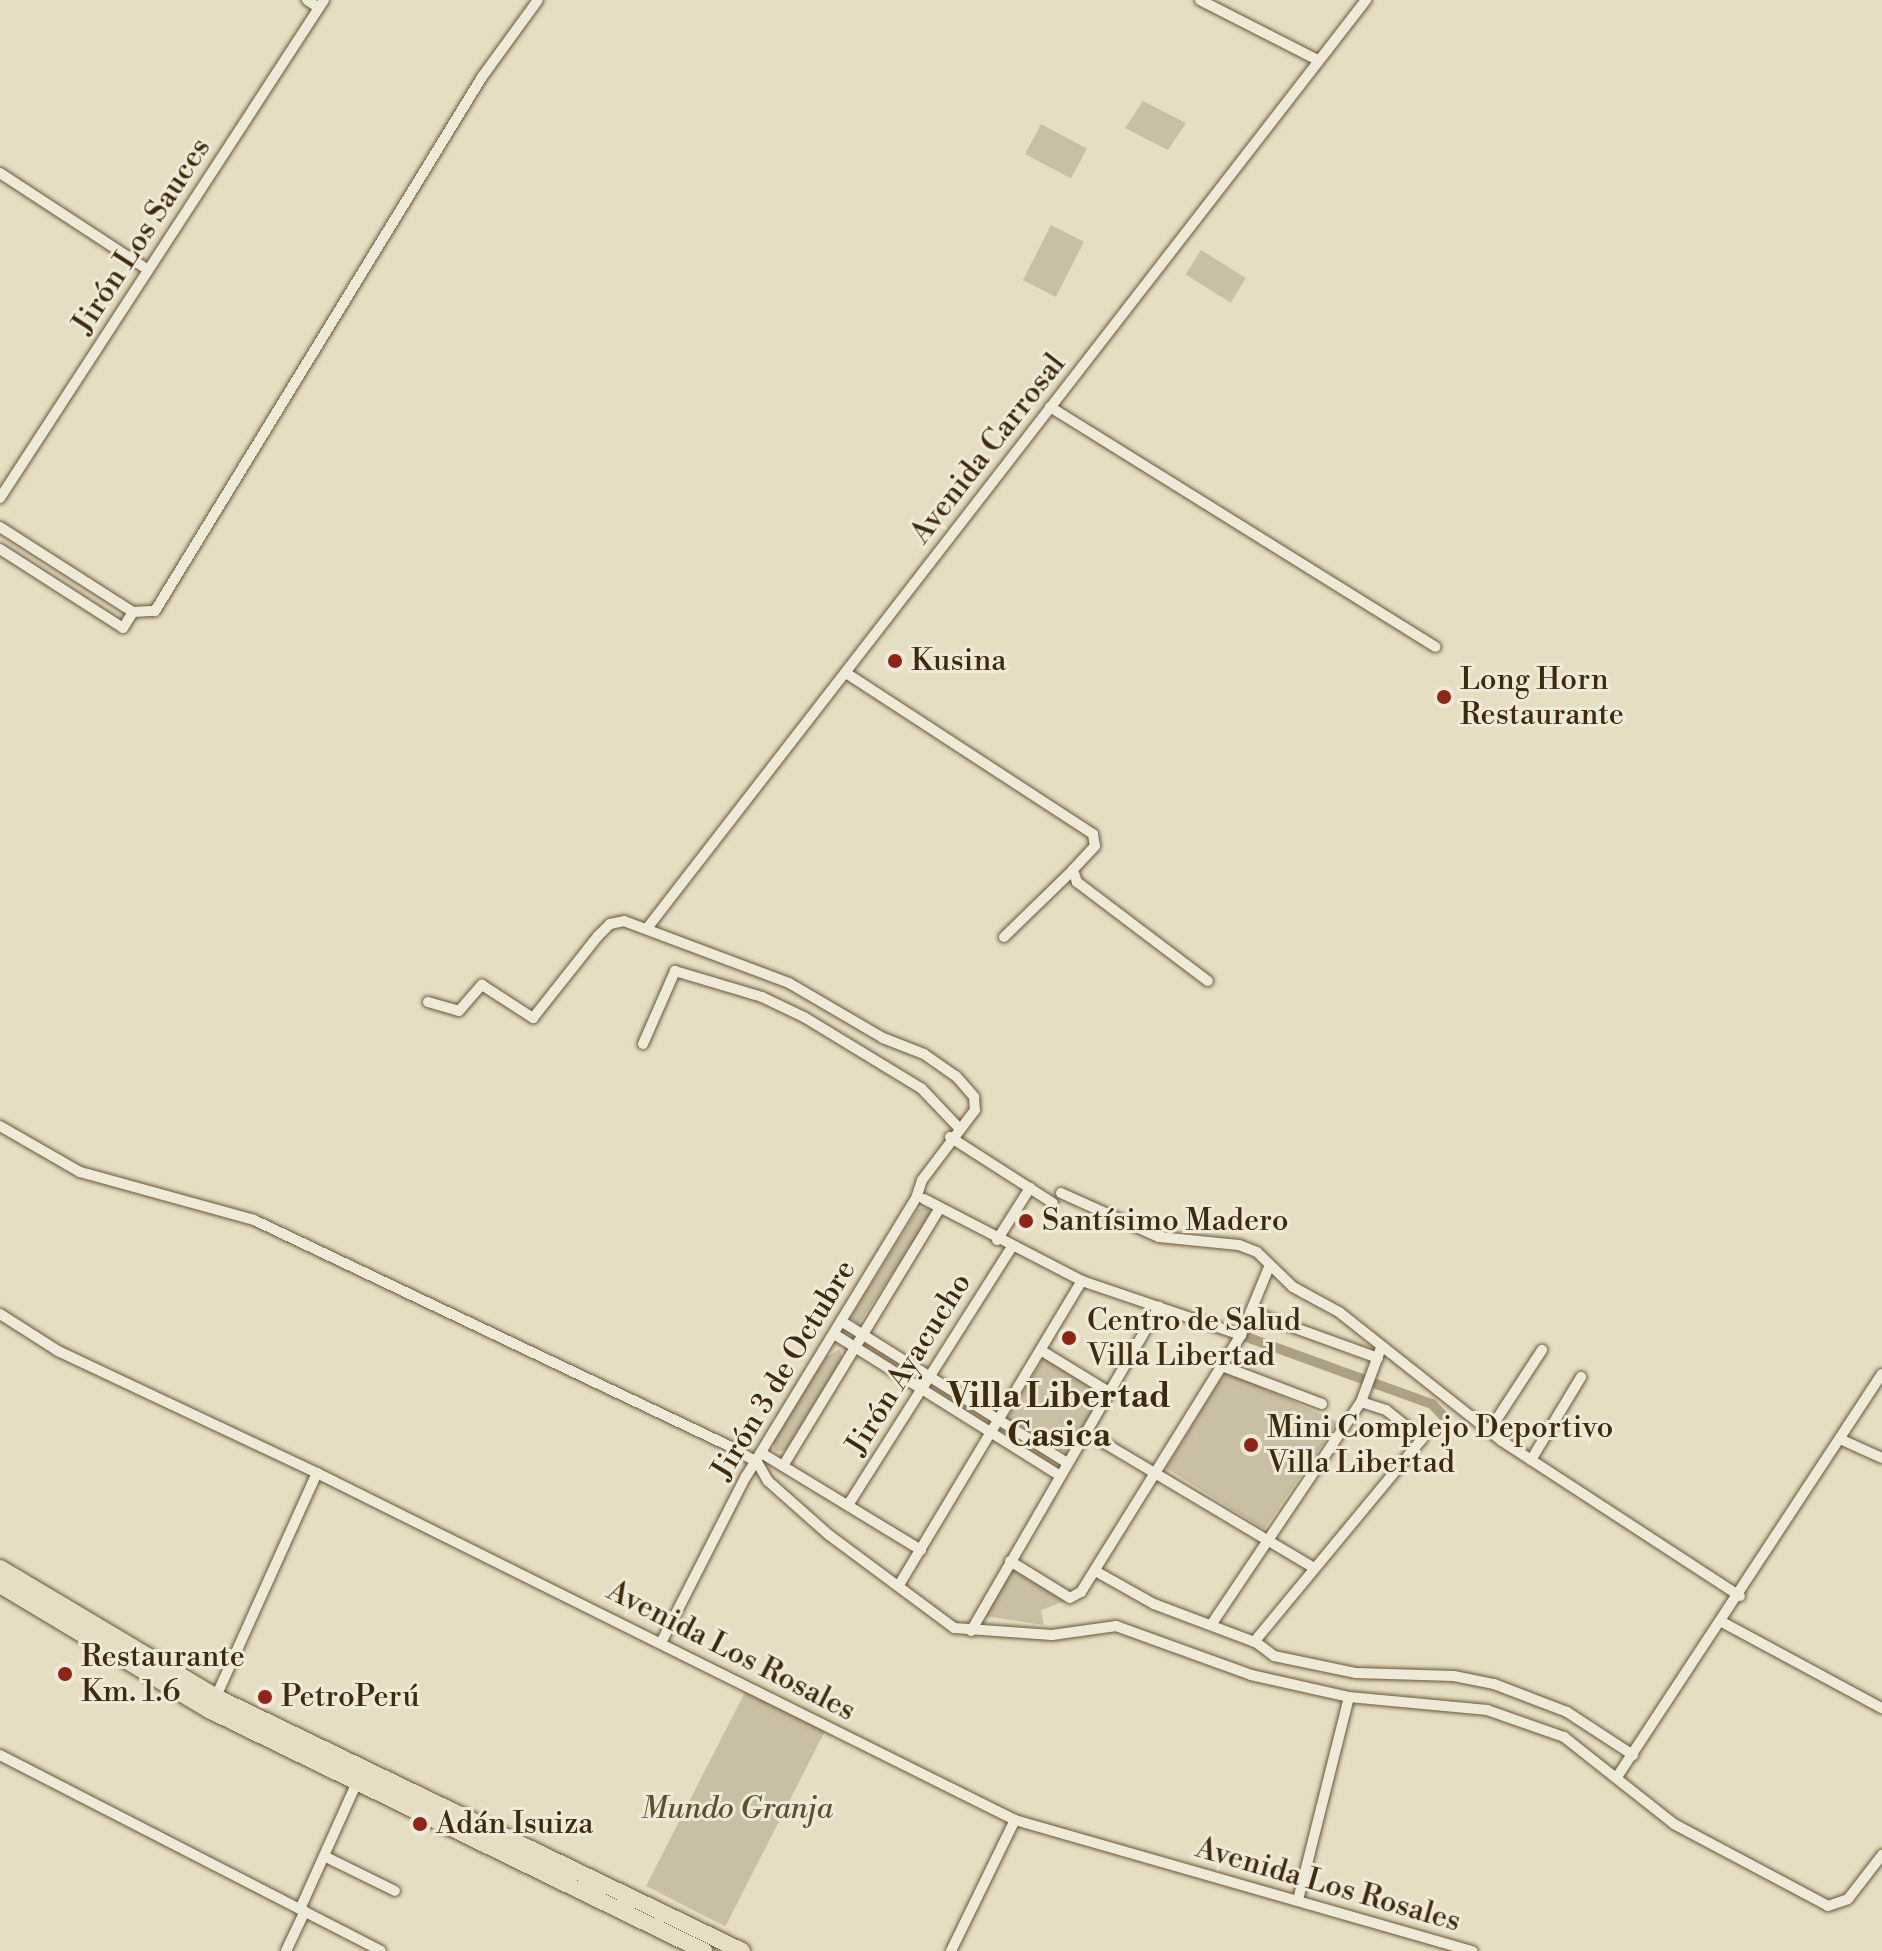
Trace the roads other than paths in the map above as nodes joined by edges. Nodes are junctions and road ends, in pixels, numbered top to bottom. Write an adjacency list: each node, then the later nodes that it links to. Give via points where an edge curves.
1 (307, 0): 5 (street)
2 (538, 0): 13 (street, via 482,77 168,592 155,611)
3 (1200, 0): 6 (street)
4 (1366, 0): 6 (street, Avenida Carrosal)
5 (321, 4): 8 (street, Jirón Los Sauces)
6 (1318, 60): 9 (street, Avenida Carrosal)
7 (0, 173): 8 (street)
8 (148, 270): 10 (street, Jirón Los Sauces)
9 (1050, 407): 14 (street); 15 (street, Avenida Carrosal)
10 (0, 498)
11 (0, 527): 13 (street)
12 (0, 549): 13 (street, via 123,628)
13 (133, 612)
14 (1435, 647)
15 (846, 673): 16 (street, via 1093,834 1095,846); 17 (street, Avenida Carrosal)
16 (1073, 870): 18 (street); 19 (street, via 1077,882)
17 (648, 927): 20 (street, Jirón 3 de Octubre, via 610,924 533,1018 482,985 459,1011); 23 (street, Jirón 3 de Octubre, via 789,983 883,1038 924,1054 956,1076 974,1097 975,1110)
18 (1004, 937)
19 (1208, 981)
20 (428, 1002)
21 (643, 1044): 23 (street, via 675,971 762,997 804,1017 921,1088)
22 (0, 1126): 58 (street, via 80,1172 254,1220)
23 (958, 1127): 24 (street, Jirón 3 de Octubre)
24 (950, 1137): 25 (street); 37 (street, Jirón 3 de Octubre)
25 (1030, 1188): 28 (street); 30 (street)
26 (1061, 1193): 32 (street, via 1159,1237 1239,1245 1257,1252)
27 (924, 1199): 29 (street)
28 (1053, 1203)
29 (940, 1208): 30 (street); 39 (street, Jirón 3 de Octubre)
30 (997, 1240): 31 (street)
31 (1011, 1248): 33 (street); 47 (street, Jirón Ayacucho)
32 (1269, 1267): 35 (street); 44 (street, via 1339,1312)
33 (1082, 1281): 34 (street); 43 (street)
34 (1159, 1307): 40 (street); 50 (street)
35 (1251, 1312): 40 (street); 44 (street)
36 (0, 1314): 64 (street, Avenida Los Rosales, via 58,1351)
37 (841, 1321): 38 (street, Jirón 3 de Octubre); 39 (street)
38 (834, 1334): 41 (street); 58 (street, Jirón 3 de Octubre)
39 (861, 1334): 41 (street, Jirón 3 de Octubre); 47 (street)
40 (1241, 1335): 45 (street)
41 (853, 1346): 49 (street); 62 (street, Jirón 3 de Octubre)
42 (1542, 1350): 54 (street)
43 (1042, 1351): 50 (street); 53 (street)
44 (1380, 1353): 51 (street); 54 (street)
45 (1222, 1366): 52 (street); 63 (street)
46 (1882, 1374): 57 (street)
47 (929, 1377): 49 (street, Jirón Ayacucho); 53 (street)
48 (1581, 1377): 60 (street)
49 (922, 1390): 56 (street); 66 (street, Jirón Ayacucho)
50 (1109, 1392): 55 (street)
51 (1361, 1402): 67 (street); 71 (street, via 1386,1410 1422,1439)
52 (1322, 1404)
53 (1000, 1420): 56 (street); 61 (street)
54 (1489, 1431): 60 (street)
55 (1086, 1432): 61 (street); 63 (street)
56 (992, 1433): 65 (street); 68 (street)
57 (1840, 1439): 59 (street); 75 (street)
58 (760, 1458): 62 (street); 74 (street, via 768,1481); 80 (street, Jirón 3 de Octubre)
59 (1882, 1458)
60 (1531, 1460): 75 (street)
61 (1067, 1463): 65 (street)
62 (783, 1466): 66 (street)
63 (1156, 1472): 67 (street); 72 (street)
64 (317, 1473): 80 (street, Avenida Los Rosales); 82 (street)
65 (1060, 1476): 69 (street)
66 (848, 1505): 68 (street)
67 (1266, 1539): 71 (street); 77 (street)
68 (921, 1550): 74 (street)
69 (1010, 1561): 72 (street, via 1070,1598); 78 (street)
70 (0, 1568): 82 (main road)
71 (1314, 1568): 79 (street)
72 (1097, 1572): 77 (street, via 1154,1604)
73 (0, 1585): 82 (main road)
74 (899, 1585): 78 (street, via 934,1616)
75 (1740, 1596): 76 (street)
76 (1722, 1622): 83 (street); 85 (street)
77 (1211, 1625): 79 (street)
78 (971, 1631): 81 (street, via 1052,1635 1116,1626 1251,1675)
79 (1254, 1642): 85 (street, via 1274,1656 1356,1673 1454,1676 1494,1684 1567,1712)
80 (661, 1643): 88 (street, Avenida Los Rosales)
81 (1349, 1697): 86 (street, via 1487,1710 1564,1737); 92 (street)
82 (212, 1704): 87 (main road); 97 (main road)
83 (1882, 1708)
84 (0, 1755): 93 (street)
85 (1633, 1755): 86 (street)
86 (1617, 1777): 89 (street, via 1674,1824 1828,1906 1848,1899)
87 (357, 1782): 90 (street); 96 (main road)
88 (1015, 1820): 92 (street, Avenida Los Rosales); 98 (street)
89 (1882, 1855)
90 (324, 1856): 91 (street); 93 (street)
91 (395, 1891)
92 (1298, 1900): 99 (street, Avenida Los Rosales)
93 (303, 1910): 94 (street); 95 (street)
94 (286, 1951)
95 (381, 1951)
96 (704, 1951)
97 (742, 1951)
98 (951, 1951)
99 (1473, 1951)

